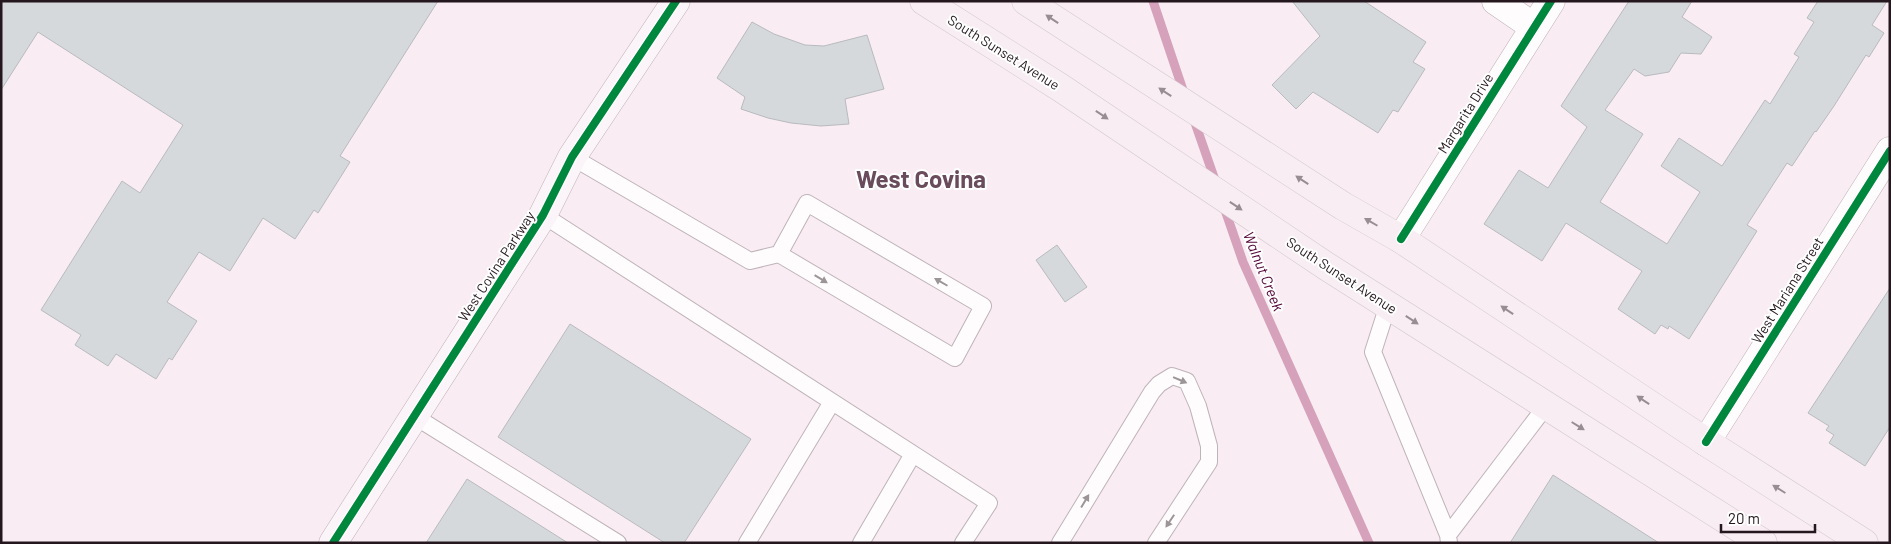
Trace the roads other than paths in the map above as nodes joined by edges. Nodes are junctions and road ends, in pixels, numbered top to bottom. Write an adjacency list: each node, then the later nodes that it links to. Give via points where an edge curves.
1 (676, 1): 8 (street, West Covina Parkway)
2 (924, 1): 12 (main road, South Sunset Avenue, one-way to 12)
3 (1026, 1): 10 (main road, one-way to 3, via 1343,206)
4 (1496, 1): 6 (street)
5 (1551, 1): 6 (street, Margarita Drive)
6 (1534, 27): 10 (street, Margarita Drive)
7 (1890, 151): 16 (street, West Mariana Street)
8 (572, 157): 9 (street, West Covina Parkway); 11 (lane, via 750,261)
9 (543, 215): 13 (lane); 15 (street, West Covina Parkway)
10 (1401, 239): 16 (main road, one-way to 10)
11 (779, 254): 11 (lane, one-way to 11, via 955,358 984,306 807,203)
12 (1388, 305): 14 (main road, South Sunset Avenue, one-way to 14); 18 (lane, via 1373,352)
13 (832, 402): 17 (lane); 21 (lane)
14 (1546, 406): 18 (lane); 26 (main road, South Sunset Avenue, one-way to 26)
15 (414, 416): 19 (street, West Covina Parkway); 20 (lane)
16 (1706, 442): 27 (main road, one-way to 16)
17 (913, 454): 22 (lane); 23 (lane, via 989,503)
18 (1448, 539)
19 (334, 543)
20 (618, 543)
21 (747, 543)
22 (861, 543)
23 (963, 543)
24 (1060, 543): 25 (lane, one-way to 25, via 1152,392 1172,376 1187,381 1198,406 1209,446 1209,462)
25 (1156, 543)
26 (1763, 543)
27 (1864, 543)

